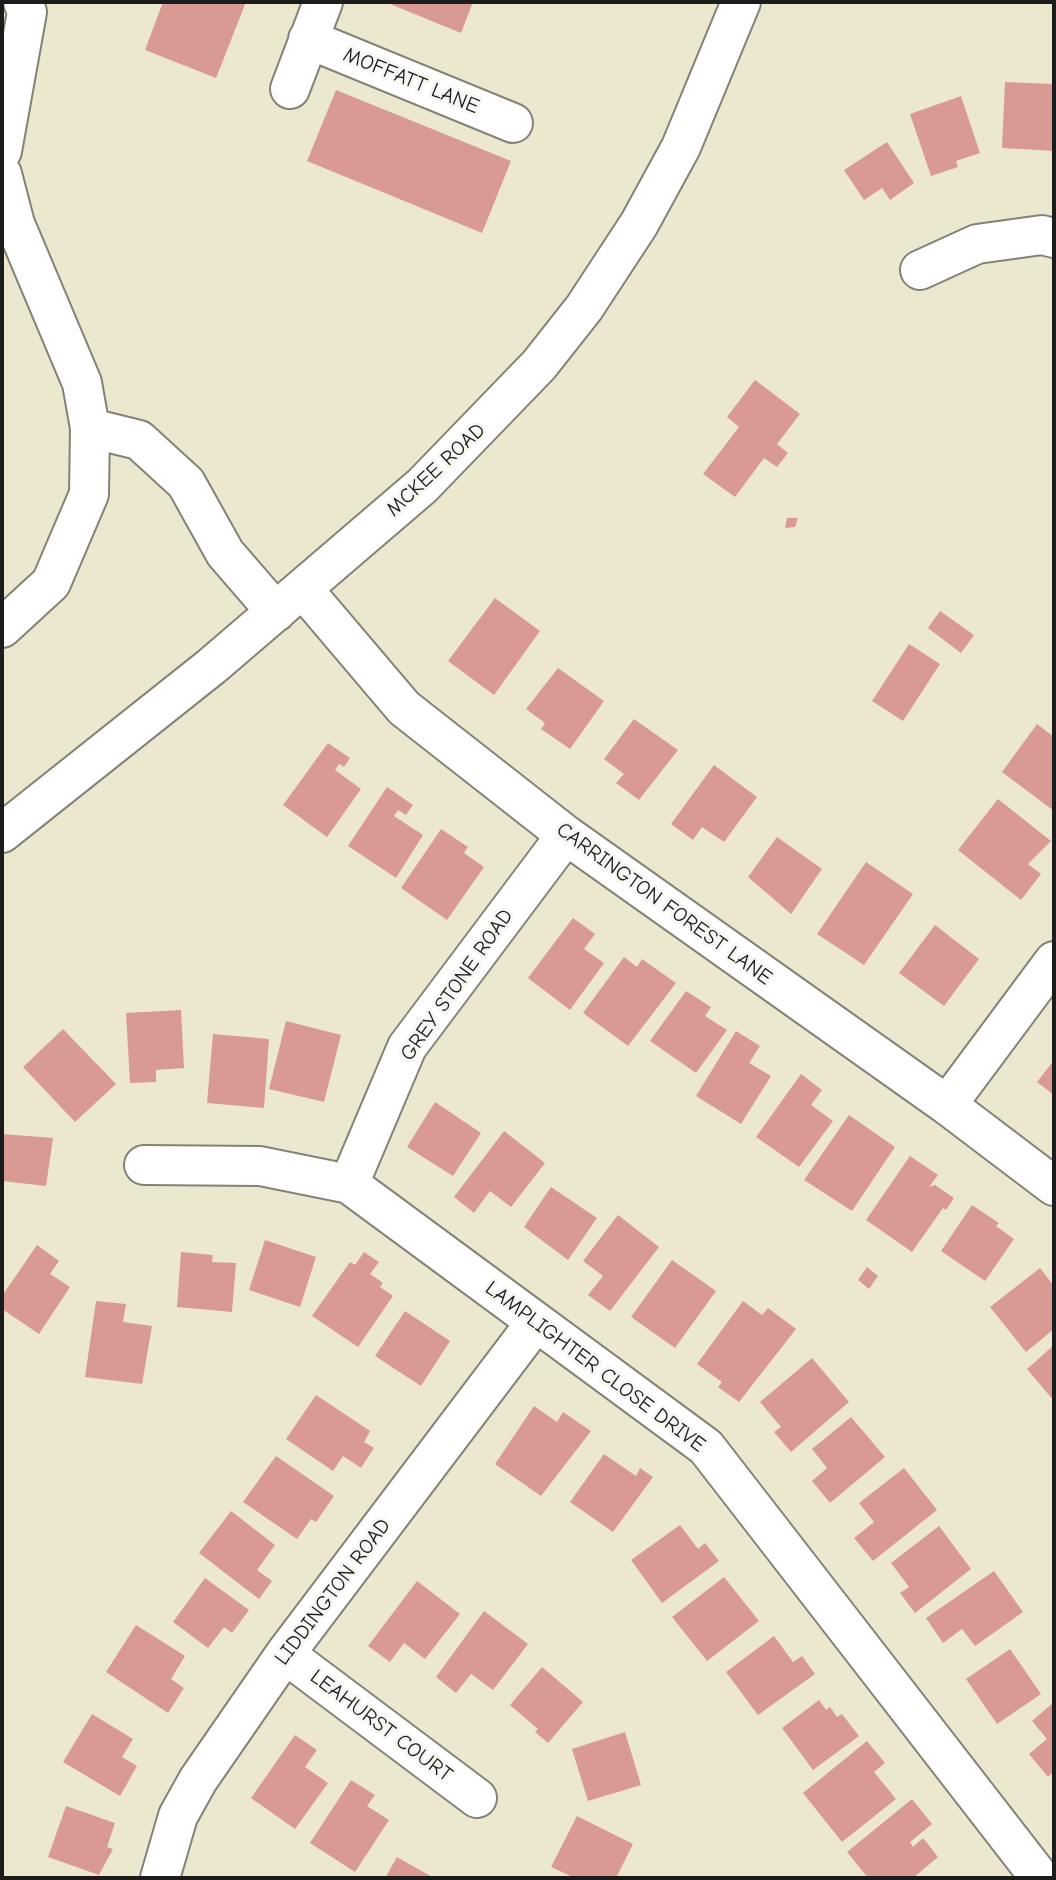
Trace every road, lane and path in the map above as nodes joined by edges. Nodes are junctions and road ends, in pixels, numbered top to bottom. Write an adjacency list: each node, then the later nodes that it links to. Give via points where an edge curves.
1 (23, 2): 7 (street, via 27,12)
2 (323, 2): 4 (street)
3 (741, 2): 12 (street, MCKEE ROAD, via 681,147 639,224 584,308 483,427)
4 (309, 39): 5 (street); 6 (street, MOFFATT LANE)
5 (290, 89)
6 (513, 123)
7 (2, 150)
8 (2, 174): 11 (street, via 15,224 82,383)
9 (1054, 238): 10 (street, via 1042,235 977,244)
10 (920, 270)
11 (90, 428): 12 (street, CARRINGTON FOREST LANE, via 139,440 186,483 226,553); 13 (street, via 89,494 51,583)
12 (289, 601): 14 (street, MCKEE ROAD); 15 (street, CARRINGTON FOREST LANE, via 404,708)
13 (2, 628)
14 (2, 833)
15 (566, 835): 17 (street, CARRINGTON FOREST LANE); 19 (street, GREY STONE ROAD, via 407,1047)
16 (1054, 961): 17 (street)
17 (947, 1105): 20 (street, CARRINGTON FOREST LANE)
18 (144, 1165): 19 (street, LAMPLIGHTER CLOSE DRIVE, via 260,1166)
19 (349, 1184): 21 (street, LAMPLIGHTER CLOSE DRIVE)
20 (1054, 1186)
21 (536, 1322): 22 (street, LIDDINGTON ROAD); 25 (street, LAMPLIGHTER CLOSE DRIVE, via 706,1447)
22 (285, 1654): 23 (street, LEAHURST COURT); 24 (street, LIDDINGTON ROAD, via 198,1780 178,1816)
23 (477, 1798)
24 (160, 1878)
25 (1040, 1878)

